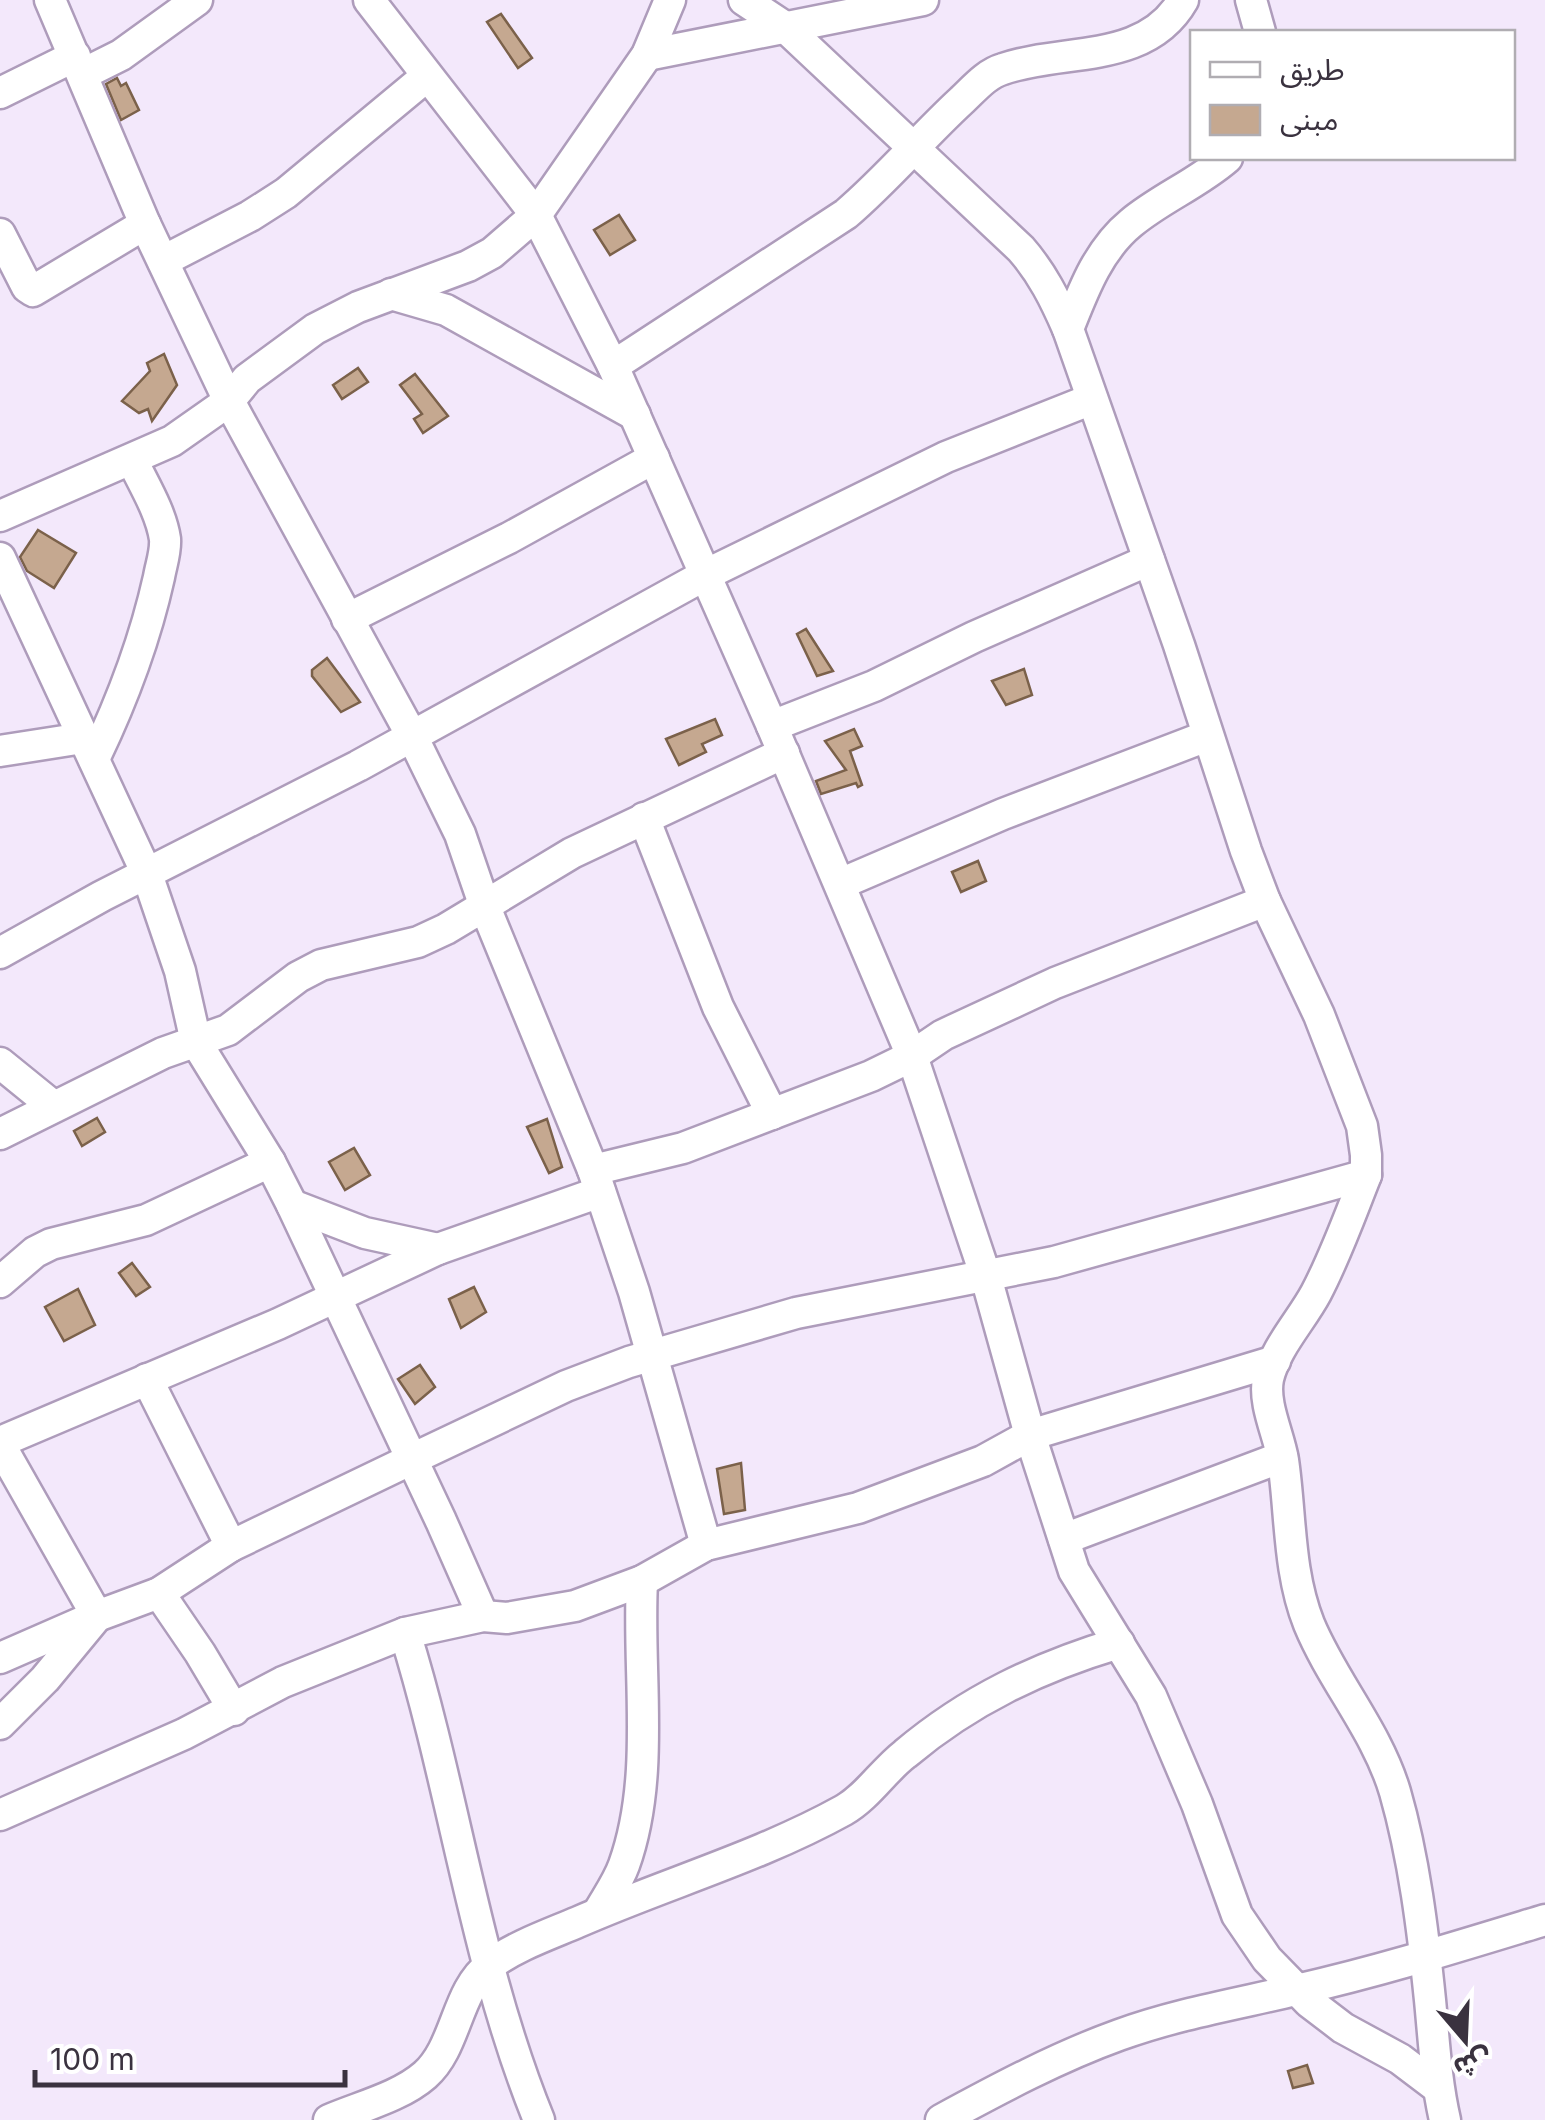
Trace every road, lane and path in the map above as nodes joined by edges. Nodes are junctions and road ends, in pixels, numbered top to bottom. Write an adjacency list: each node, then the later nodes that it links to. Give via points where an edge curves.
1 (50, 0): 12 (street)
2 (198, 0): 12 (street, via 121,55)
3 (670, 0): 11 (street)
4 (744, 0): 9 (street)
5 (924, 0): 9 (street)
6 (1183, 0): 15 (street, via 1132,43 1001,69)
7 (1251, 0): 10 (street)
8 (373, 1): 13 (street)
9 (785, 27): 11 (street); 15 (street)
10 (1259, 30)
11 (647, 55): 17 (street)
12 (79, 65): 14 (street); 18 (street)
13 (427, 76): 17 (street); 20 (street, via 286,193)
14 (0, 93)
15 (912, 147): 22 (street, via 1028,258); 23 (street, via 846,214)
16 (1225, 160): 22 (street, via 1132,222 1108,247)
17 (536, 215): 21 (street, via 492,254); 23 (street)
18 (145, 224): 19 (street, via 32,291); 20 (street)
19 (0, 234)
20 (162, 261): 25 (street)
21 (391, 294): 25 (street, via 303,337 246,379); 26 (street, via 446,310)
22 (1068, 329): 24 (street)
23 (613, 366): 26 (street)
24 (1092, 399): 31 (street); 32 (street, via 946,457)
25 (230, 400): 28 (street); 34 (street)
26 (635, 415): 27 (street)
27 (654, 458): 32 (street); 34 (street)
28 (132, 460): 29 (street); 38 (street, via 165,547 152,609 116,713)
29 (0, 516)
30 (0, 558): 33 (street)
31 (1150, 560): 36 (street); 37 (street, via 974,637)
32 (705, 575): 35 (street); 37 (street)
33 (11, 610): 38 (street)
34 (348, 619): 35 (street)
35 (412, 736): 41 (street); 44 (street, via 460,834)
36 (1207, 736): 42 (street); 43 (street)
37 (778, 740): 40 (street); 42 (street)
38 (89, 748): 39 (street); 41 (street)
39 (0, 751)
40 (644, 818): 44 (street); 50 (street, via 718,1007)
41 (148, 874): 45 (street); 46 (street)
42 (840, 884): 47 (street)
43 (1265, 902): 47 (street, via 1055,983); 53 (street, via 1362,1126)
44 (485, 907): 46 (street, via 418,942 321,966 228,1030); 54 (street)
45 (0, 953)
46 (196, 1042): 49 (street); 52 (street)
47 (912, 1056): 50 (street); 57 (street)
48 (0, 1062): 49 (street)
49 (53, 1106): 51 (street)
50 (772, 1114): 54 (street)
51 (0, 1134)
52 (270, 1162): 55 (street); 58 (street, via 146,1220 51,1244)
53 (1366, 1175): 57 (street); 61 (street, via 1316,1293)
54 (597, 1181): 56 (street); 60 (street)
55 (292, 1206): 56 (street); 59 (street)
56 (438, 1249): 59 (street)
57 (986, 1277): 60 (street, via 796,1313); 63 (street)
58 (0, 1282)
59 (335, 1297): 62 (street); 66 (street)
60 (653, 1354): 66 (street, via 566,1386); 68 (street)
61 (1274, 1361): 63 (street); 65 (street, via 1268,1397)
62 (146, 1379): 64 (street); 69 (street)
63 (1030, 1435): 67 (street); 68 (street, via 984,1461 858,1508)
64 (0, 1444): 72 (street)
65 (1282, 1457): 67 (street); 82 (street, via 1300,1596 1394,1788)
66 (412, 1458): 69 (street); 73 (street)
67 (1064, 1539): 75 (street, via 1074,1571)
68 (706, 1544): 70 (street)
69 (231, 1546): 71 (street)
70 (642, 1581): 73 (street, via 540,1614); 80 (street, via 634,1830)
71 (159, 1593): 72 (street); 77 (street)
72 (97, 1616): 76 (street); 78 (street)
73 (482, 1616): 74 (street)
74 (405, 1632): 77 (street, via 283,1682); 83 (street)
75 (1118, 1643): 80 (street, via 1000,1688 903,1755 847,1808 739,1861); 84 (street, via 1173,1743 1237,1915)
76 (0, 1658)
77 (234, 1710): 79 (street)
78 (0, 1724)
79 (0, 1815)
80 (598, 1913): 83 (street)
81 (1545, 1920): 82 (street)
82 (1424, 1957): 84 (street); 85 (street)
83 (488, 1966): 86 (street, via 426,2075); 87 (street)
84 (1296, 1990): 85 (street); 88 (street, via 1118,2035)
85 (1437, 2087): 89 (street)
86 (329, 2120)
87 (538, 2120)
88 (941, 2120)
89 (1445, 2120)

